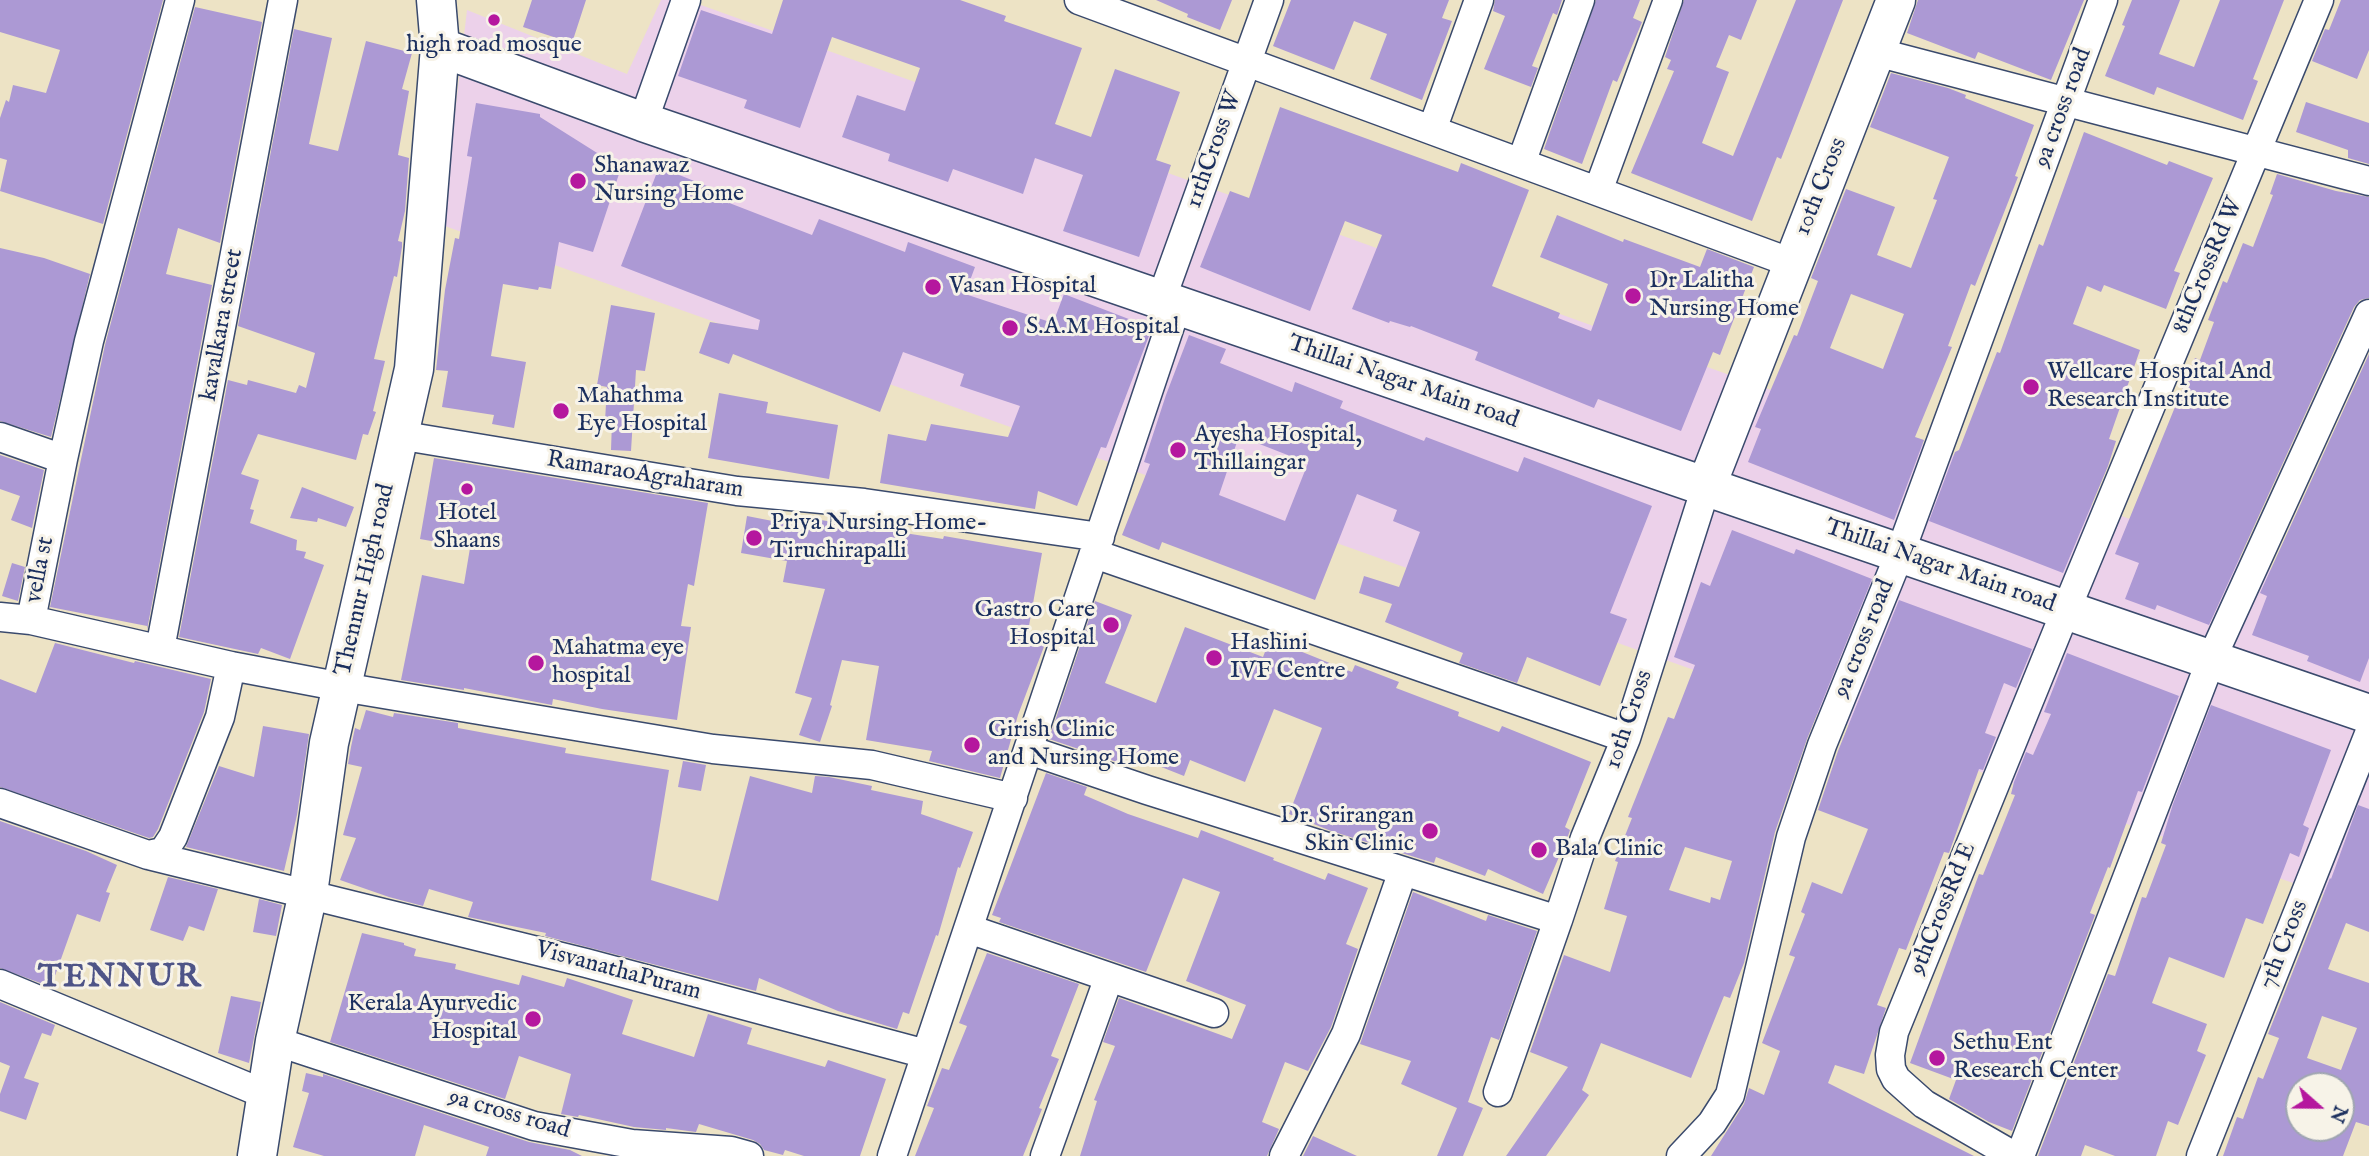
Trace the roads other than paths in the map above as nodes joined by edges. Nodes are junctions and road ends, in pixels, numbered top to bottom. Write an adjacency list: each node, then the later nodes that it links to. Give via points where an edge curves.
1 (180, 0): 28 (street, vella st)
2 (283, 0): 35 (street, kavalkara street)
3 (436, 0): 13 (street, Thennur High road)
4 (686, 0): 17 (street)
5 (1079, 0): 15 (street)
6 (1269, 0): 15 (street, 11thCross W)
7 (1479, 0): 18 (street)
8 (1580, 0): 20 (street)
9 (1668, 0): 22 (street)
10 (1896, 0): 14 (street, 10th Cross)
11 (2103, 0): 16 (street, 9a cross road)
12 (2319, 0): 19 (street, 8thCrossRd W)
13 (440, 47): 17 (street, Thillai Nagar Main road); 26 (street, Thennur High road, via 414,369)
14 (1876, 52): 16 (street); 23 (street, 10th Cross)
15 (1247, 62): 18 (street); 24 (street, 11thCross W)
16 (2067, 102): 19 (street); 31 (street, 9a cross road)
17 (643, 122): 24 (street, Thillai Nagar Main road)
18 (1432, 130): 20 (street)
19 (2256, 152): 21 (street); 32 (street, 8thCrossRd W)
20 (1521, 163): 22 (street)
21 (2369, 181)
22 (1598, 191): 23 (street)
23 (1792, 263): 29 (street, 10th Cross)
24 (1169, 302): 29 (street, Thillai Nagar Main road); 30 (street, 11thCross W)
25 (2369, 314): 36 (street)
26 (398, 435): 30 (street, RamaraoAgraharam, via 737,491 864,503); 38 (street, Thennur High road)
27 (0, 438): 28 (street)
28 (62, 459): 34 (street, vella st)
29 (1706, 486): 31 (street, Thillai Nagar Main road); 41 (street, 10th Cross)
30 (1097, 546): 41 (street, RamaraoAgraharam); 42 (street, 11thCross W)
31 (1900, 553): 32 (street, Thillai Nagar Main road); 62 (street, 9a cross road, via 1822,746 1791,837 1730,1095 1712,1123)
32 (2066, 610): 36 (street, Thillai Nagar Main road); 63 (street, 9thCrossRd E, via 1894,1032 1890,1055 1896,1079 1924,1104)
33 (0, 617): 34 (street)
34 (31, 620): 35 (street, vella st)
35 (160, 649): 37 (street, vella st)
36 (2211, 660): 39 (street, Thillai Nagar Main road); 64 (street)
37 (231, 666): 38 (street, vella st); 45 (street, via 220,717 173,837 163,852)
38 (342, 687): 43 (street, vella st, via 713,749 872,765); 47 (street, Thennur High road, via 329,743)
39 (2369, 714)
40 (2369, 734): 65 (street, 7th Cross)
41 (1626, 738): 48 (street, 10th Cross)
42 (1029, 750): 43 (street, 11thCross W); 46 (street)
43 (1013, 798): 49 (street, 11thCross W)
44 (0, 803): 45 (street)
45 (148, 855): 47 (street, VisvanathaPuram)
46 (1404, 871): 48 (street); 61 (street, via 1346,1034)
47 (308, 893): 53 (street, Thennur High road); 54 (street, VisvanathaPuram)
48 (1558, 920): 55 (street, 10th Cross)
49 (969, 929): 50 (street); 54 (street, 11thCross W)
50 (1109, 977): 52 (street); 60 (street)
51 (0, 984): 56 (street)
52 (1214, 1013)
53 (275, 1041): 56 (street, Thennur High road); 58 (street, 9a cross road, via 534,1126 632,1144)
54 (926, 1054): 59 (street, 11thCross W)
55 (1498, 1092)
56 (267, 1095): 57 (street, Thennur High road)
57 (257, 1156)
58 (749, 1156)
59 (892, 1156)
60 (1045, 1156)
61 (1283, 1156)
62 (1681, 1156)
63 (2014, 1156)
64 (2020, 1156)
65 (2201, 1156)

